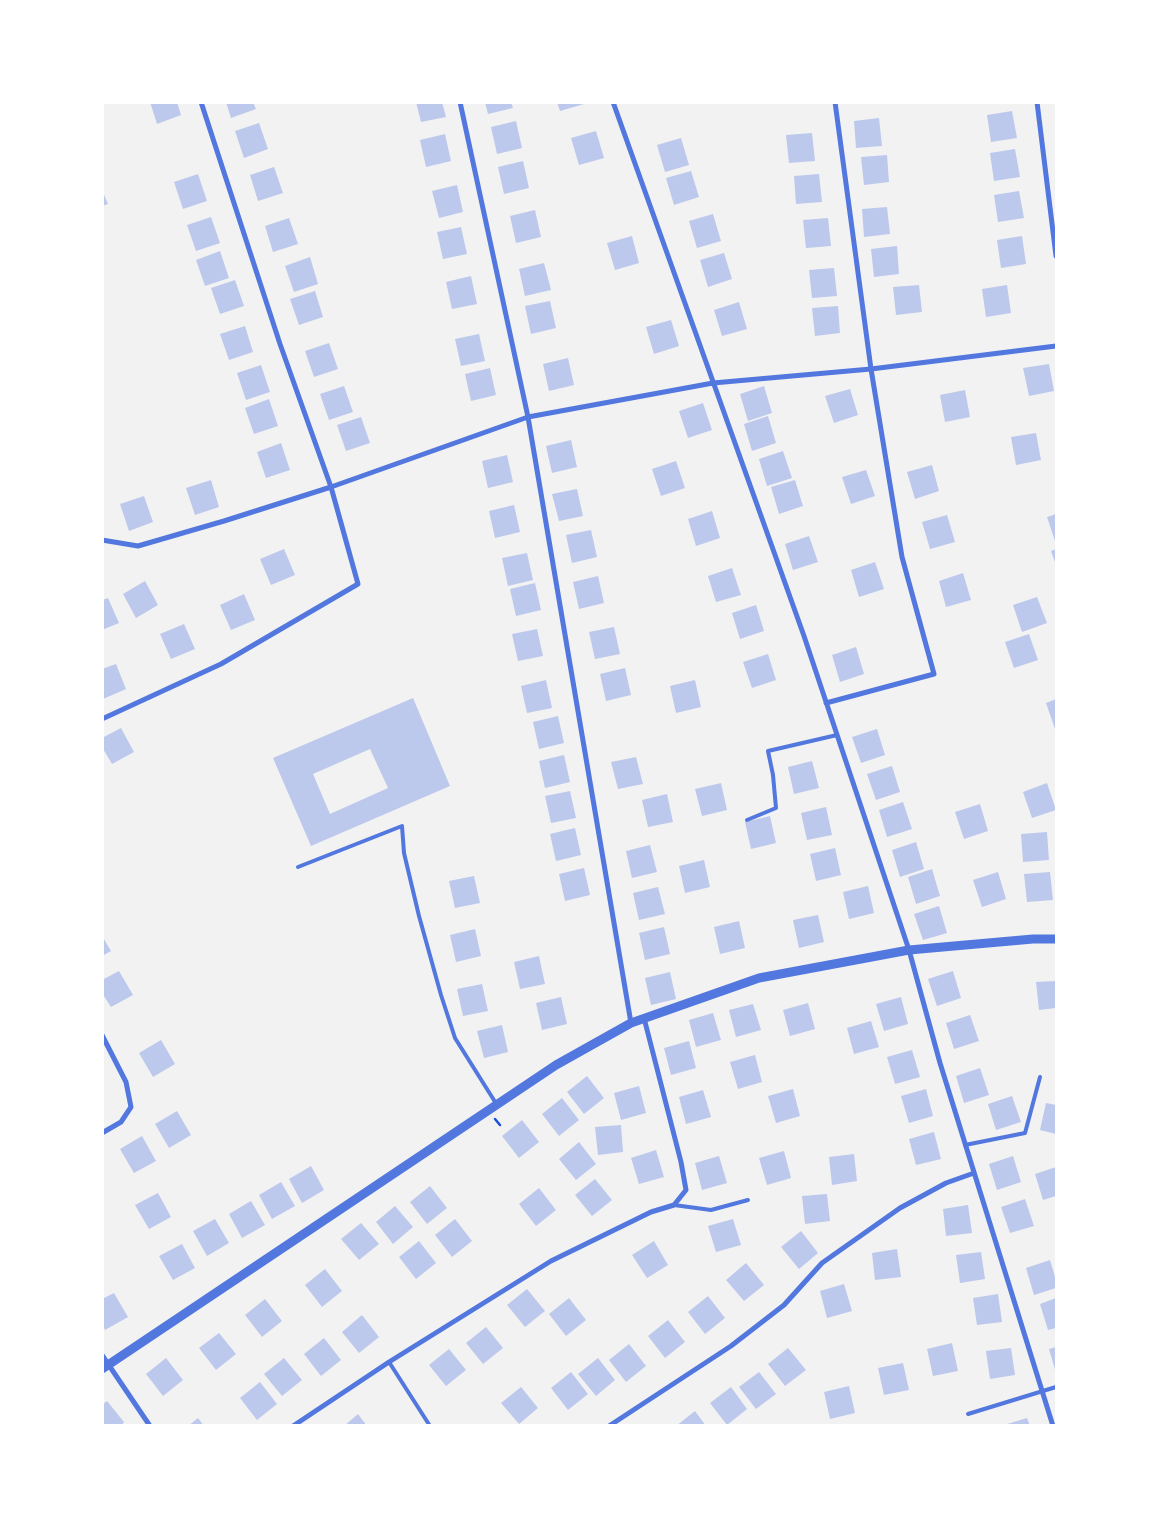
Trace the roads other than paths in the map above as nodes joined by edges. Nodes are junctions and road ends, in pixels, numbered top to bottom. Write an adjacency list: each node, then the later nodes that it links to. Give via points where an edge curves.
1 (201, 102): 11 (street, via 280,344)
2 (460, 102): 10 (street)
3 (613, 102): 9 (street)
4 (835, 102): 8 (street)
5 (1037, 102): 6 (street)
6 (1056, 256)
7 (1056, 346): 8 (street)
8 (871, 369): 9 (street); 13 (street, via 902,557 934,674)
9 (713, 383): 10 (street); 13 (street)
10 (528, 417): 11 (street); 21 (street)
11 (331, 487): 12 (street, via 138,546); 14 (street, via 358,584 221,664)
12 (102, 540)
13 (826, 702): 15 (street)
14 (102, 718)
15 (837, 735): 16 (lane, via 768,751 776,808); 19 (street)
16 (747, 820)
17 (298, 867): 24 (lane, via 402,826 404,853 417,907 456,1038)
18 (1056, 939): 19 (street)
19 (908, 950): 20 (street, via 759,978); 26 (street)
20 (644, 1018): 21 (street); 29 (street, via 686,1190)
21 (631, 1023): 24 (street, via 556,1065)
22 (102, 1035): 25 (street, via 126,1082 131,1107 121,1122)
23 (1040, 1077): 26 (lane, via 1026,1132)
24 (496, 1105): 32 (street)
25 (102, 1133)
26 (966, 1144): 27 (street)
27 (974, 1173): 34 (street); 39 (street, via 946,1183 900,1208 822,1263 784,1305 732,1346)
28 (748, 1200): 29 (lane, via 711,1210)
29 (674, 1205): 31 (street, via 651,1212 551,1261)
30 (102, 1355): 32 (street)
31 (389, 1362): 37 (street); 38 (lane)
32 (106, 1367): 36 (street)
33 (1056, 1387): 34 (lane)
34 (1042, 1391): 35 (lane); 40 (street)
35 (968, 1414)
36 (150, 1426)
37 (293, 1426)
38 (430, 1426)
39 (609, 1426)
40 (1053, 1426)

